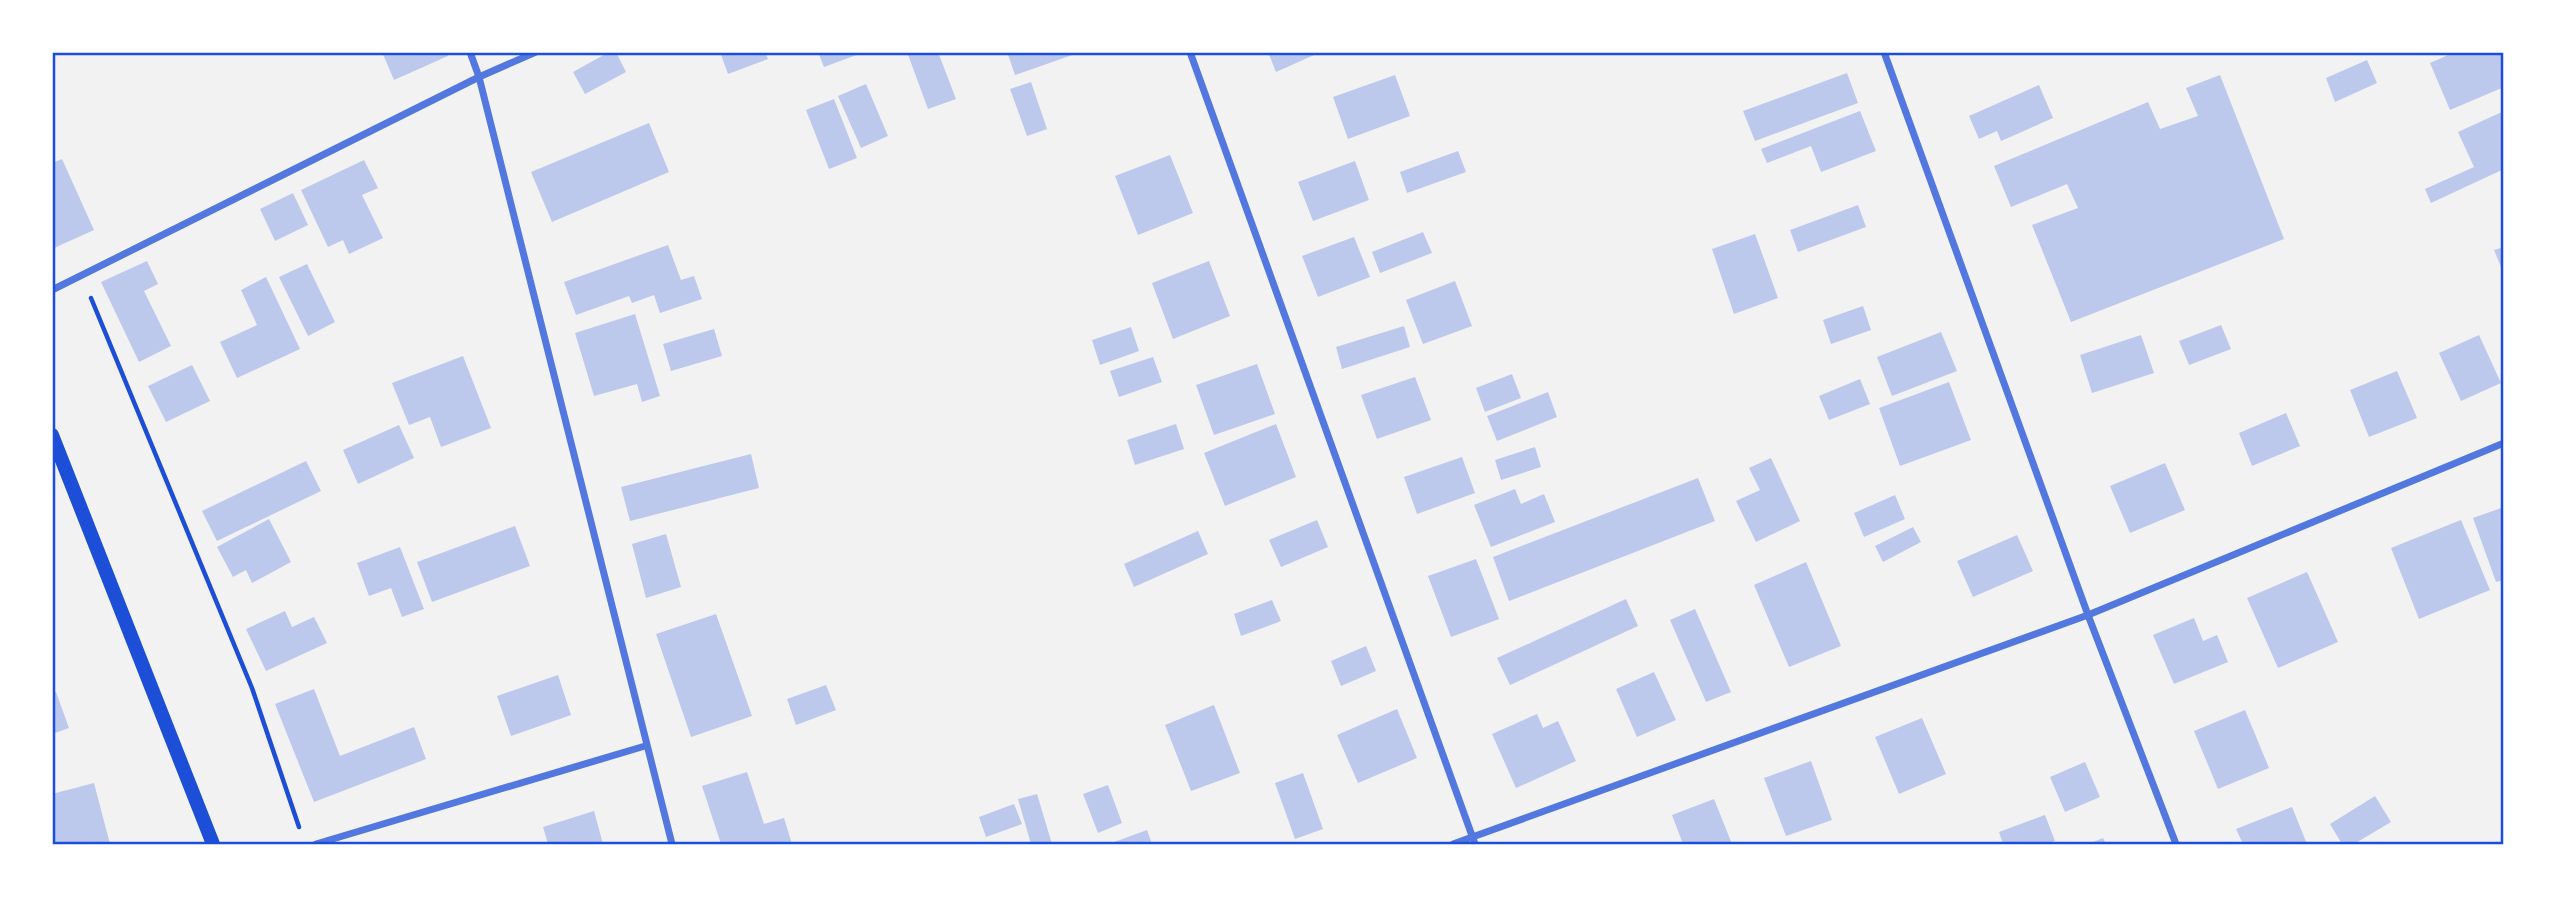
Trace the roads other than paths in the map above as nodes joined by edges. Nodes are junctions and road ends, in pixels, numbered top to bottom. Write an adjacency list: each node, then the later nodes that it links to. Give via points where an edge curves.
1 (470, 52): 5 (street)
2 (536, 52): 5 (street)
3 (1189, 52): 11 (street)
4 (1884, 52): 9 (street)
5 (480, 77): 6 (street); 10 (street)
6 (52, 289)
7 (52, 435): 12 (main road)
8 (2504, 443): 9 (street)
9 (2088, 615): 11 (street); 16 (street)
10 (645, 746): 13 (street); 14 (street)
11 (1474, 841): 15 (street)
12 (213, 845)
13 (316, 845)
14 (672, 845)
15 (1453, 845)
16 (2176, 845)

